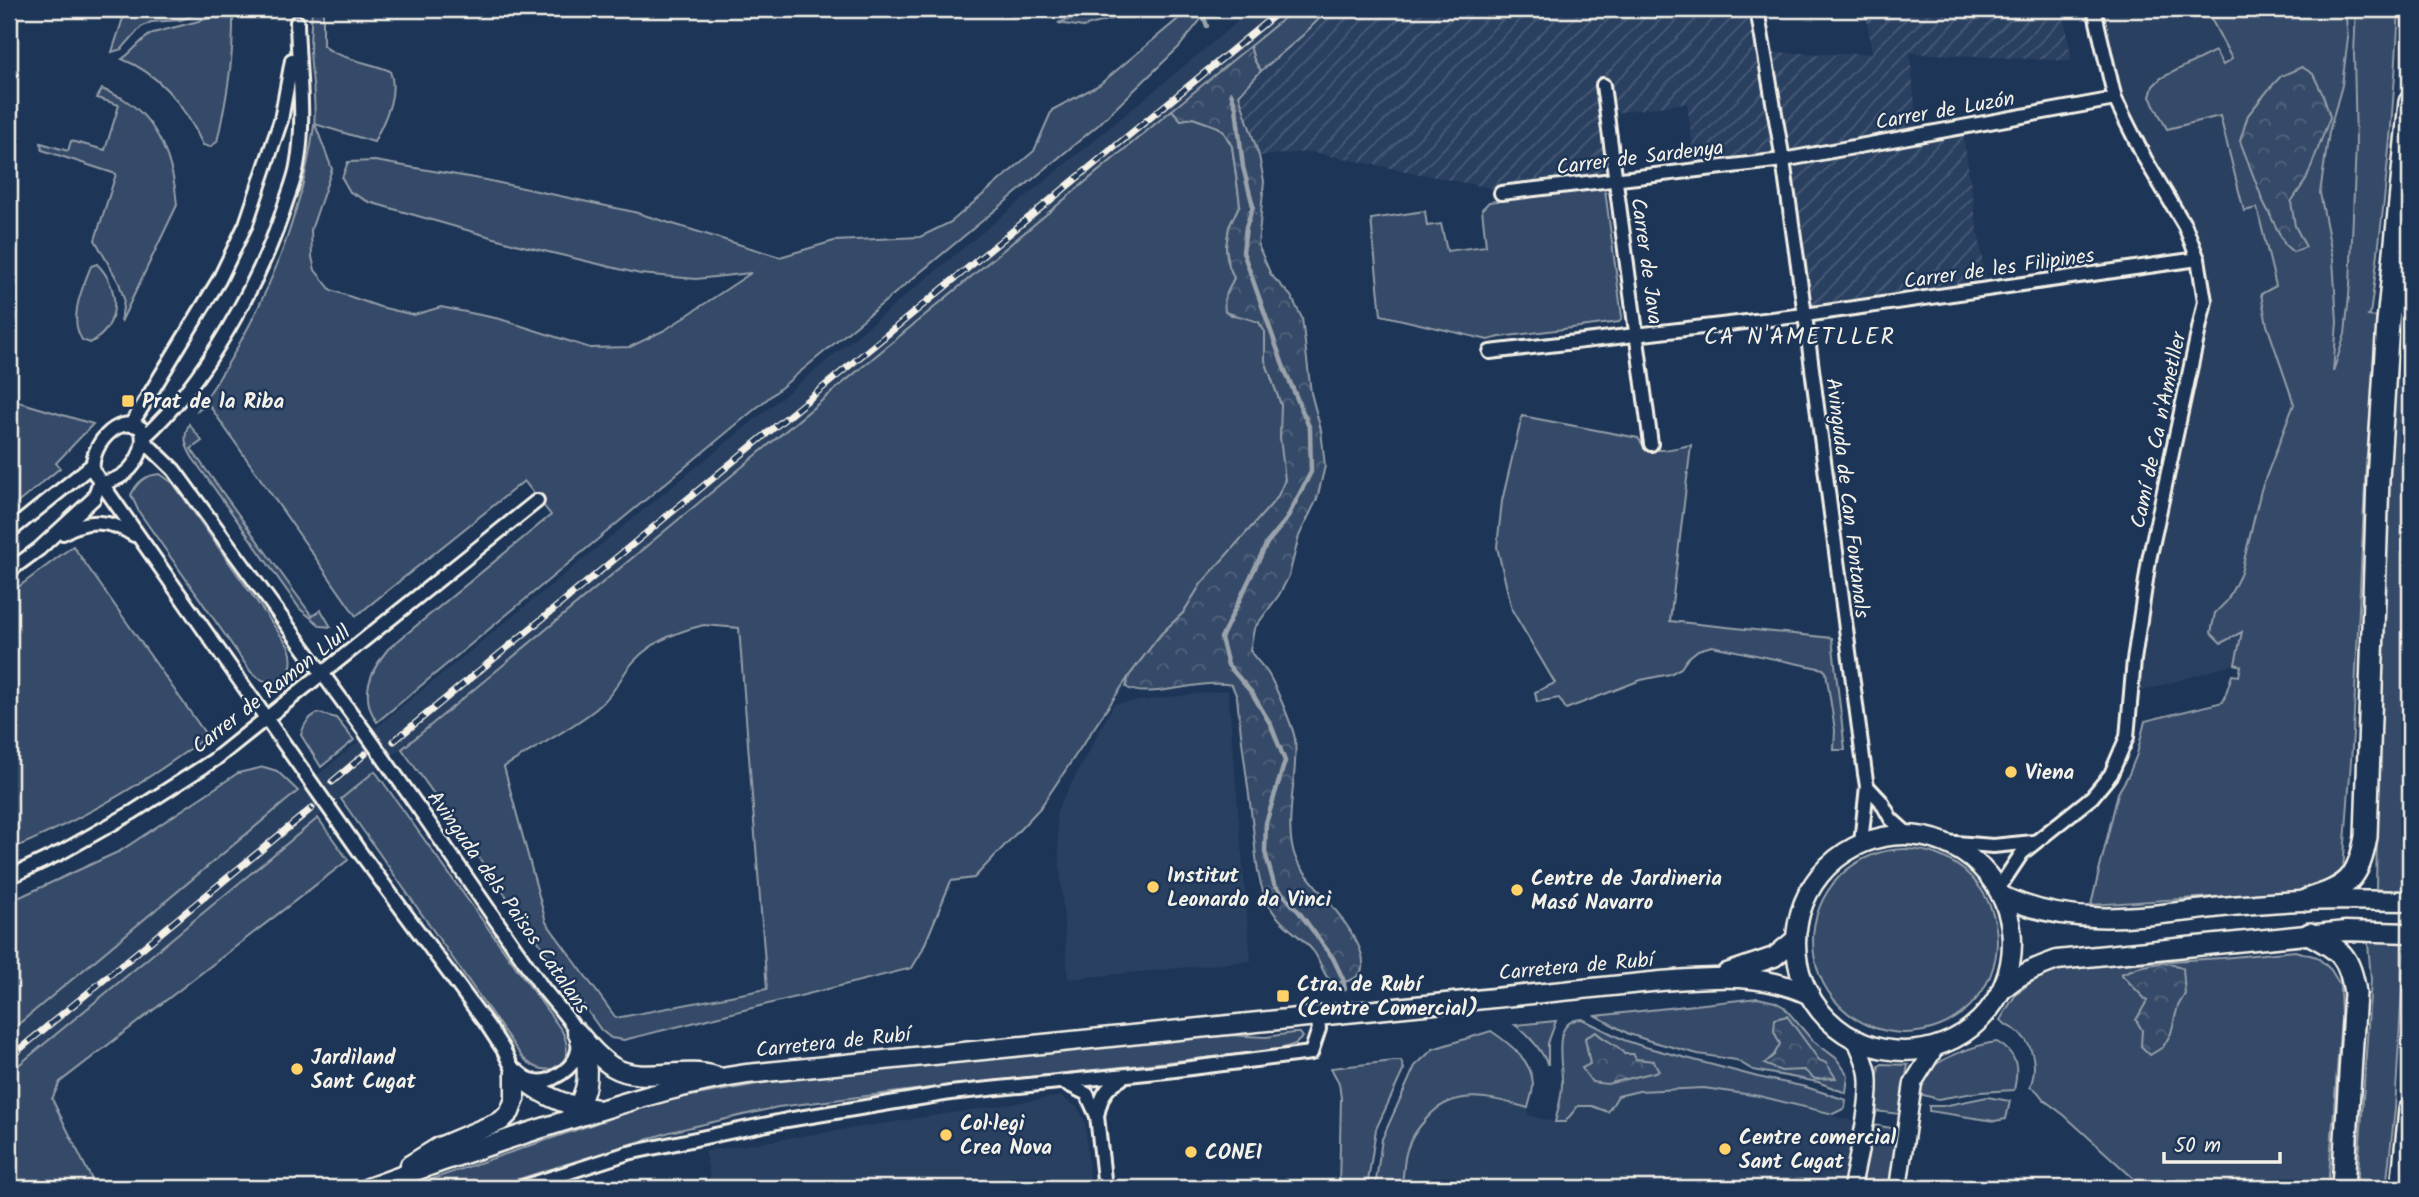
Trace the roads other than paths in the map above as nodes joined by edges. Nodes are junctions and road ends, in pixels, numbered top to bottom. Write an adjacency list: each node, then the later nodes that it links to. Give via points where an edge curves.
1 (1758, 9): 7 (street, Avinguda de Can Fontanals)
2 (2094, 9): 5 (street, Camí de Ca n'Ametller)
3 (297, 15): 14 (street, via 281,120 246,224 219,280); 15 (street, via 302,108 297,167 275,235 248,295 193,384)
4 (1603, 85): 8 (street, Carrer de Java)
5 (2115, 99): 7 (street, Carrer de Luzón); 10 (street, Camí de Ca n'Ametller, via 2185,226)
6 (2410, 102): 33 (highway, via 2380,453 2366,837 2353,877 2333,891)
7 (1783, 160): 8 (street, Carrer de Sardenya); 11 (street, Avinguda de Can Fontanals)
8 (1615, 179): 9 (street, Carrer de Sardenya); 12 (street, Carrer de Java)
9 (1501, 193)
10 (2198, 259): 11 (street, Carrer de les Filipines); 29 (street, Camí de Ca n'Ametller, via 2205,301 2149,560 2127,737 2111,774 2092,797)
11 (1805, 315): 12 (street, Carrer de les Filipines); 26 (street, Avinguda de Can Fontanals)
12 (1638, 335): 13 (street, Carrer de les Filipines); 16 (street, Carrer de Java)
13 (1490, 352)
14 (131, 425): 15 (street, via 141,428); 17 (street, via 108,434)
15 (144, 439): 18 (street, via 142,453 131,467 113,480); 24 (street, Avinguda dels Països Catalans, via 174,470)
16 (1651, 444)
17 (92, 465): 18 (street); 20 (street)
18 (101, 482): 21 (street); 22 (street, via 94,498)
19 (537, 502): 24 (street, Carrer de Ramon Llull)
20 (9, 532)
21 (139, 538): 22 (street, via 109,523 86,523); 25 (street)
22 (40, 549): 23 (street)
23 (9, 571)
24 (324, 673): 25 (street, Carrer de Ramon Llull); 42 (street, Avinguda dels Països Catalans, bridge)
25 (267, 719): 31 (street, Carrer de Ramon Llull, via 133,812); 45 (street, bridge, via 488,1026)
26 (1867, 786): 27 (street); 30 (street, Avinguda de Can Fontanals)
27 (1909, 835): 28 (main road); 30 (main road)
28 (1944, 842): 29 (street, via 1993,846); 32 (main road, via 1975,862)
29 (2033, 842): 32 (street, Camí de Ca n'Ametller)
30 (1861, 843): 37 (main road, via 1837,858 1816,881)
31 (9, 877)
32 (2000, 893): 33 (main road, via 2057,915 2101,919); 39 (main road, via 2009,911 2012,937 2010,966)
33 (2307, 900): 34 (main road)
34 (2410, 901)
35 (2410, 933): 36 (main road)
36 (2310, 934): 39 (main road, via 2057,960 2013,979); 60 (highway, via 2336,948 2346,959 2354,982)
37 (1796, 939): 38 (main road, via 1774,957); 40 (main road, via 1799,968)
38 (1714, 977): 40 (main road, via 1778,981); 41 (main road, Carretera de Rubí)
39 (2001, 991): 44 (main road, via 1982,1017 1959,1036)
40 (1810, 995): 43 (main road, via 1830,1020)
41 (1317, 1014): 46 (street, via 1319,1029 1311,1053); 47 (main road, Carretera de Rubí)
42 (577, 1032): 45 (street, Avinguda dels Països Catalans, via 579,1052 565,1072 538,1082); 47 (main road, via 614,1068 635,1075 702,1072); 49 (main road, via 587,1068 587,1087)
43 (1855, 1038): 44 (main road, via 1880,1049 1905,1052); 58 (street, via 1868,1085)
44 (1936, 1046): 59 (street, via 1913,1083)
45 (515, 1073): 49 (main road, via 534,1088); 54 (main road, via 515,1099 501,1121 439,1147)
46 (1130, 1074): 48 (street); 52 (street, via 1109,1085)
47 (722, 1078): 50 (main road, Carretera de Rubí)
48 (1062, 1082): 52 (street, via 1087,1094); 56 (street, via 950,1093 787,1120 628,1153)
49 (578, 1107): 50 (main road); 53 (main road)
50 (606, 1108): 53 (main road, Carretera de Rubí)
51 (2410, 1110): 61 (highway)
52 (1097, 1116): 57 (street)
53 (563, 1121): 54 (main road, Carretera de Rubí)
54 (390, 1180): 55 (main road, Carretera de Rubí)
55 (368, 1188)
56 (520, 1188)
57 (1105, 1188)
58 (1852, 1188)
59 (1898, 1188)
60 (2343, 1188)
61 (2402, 1188)

